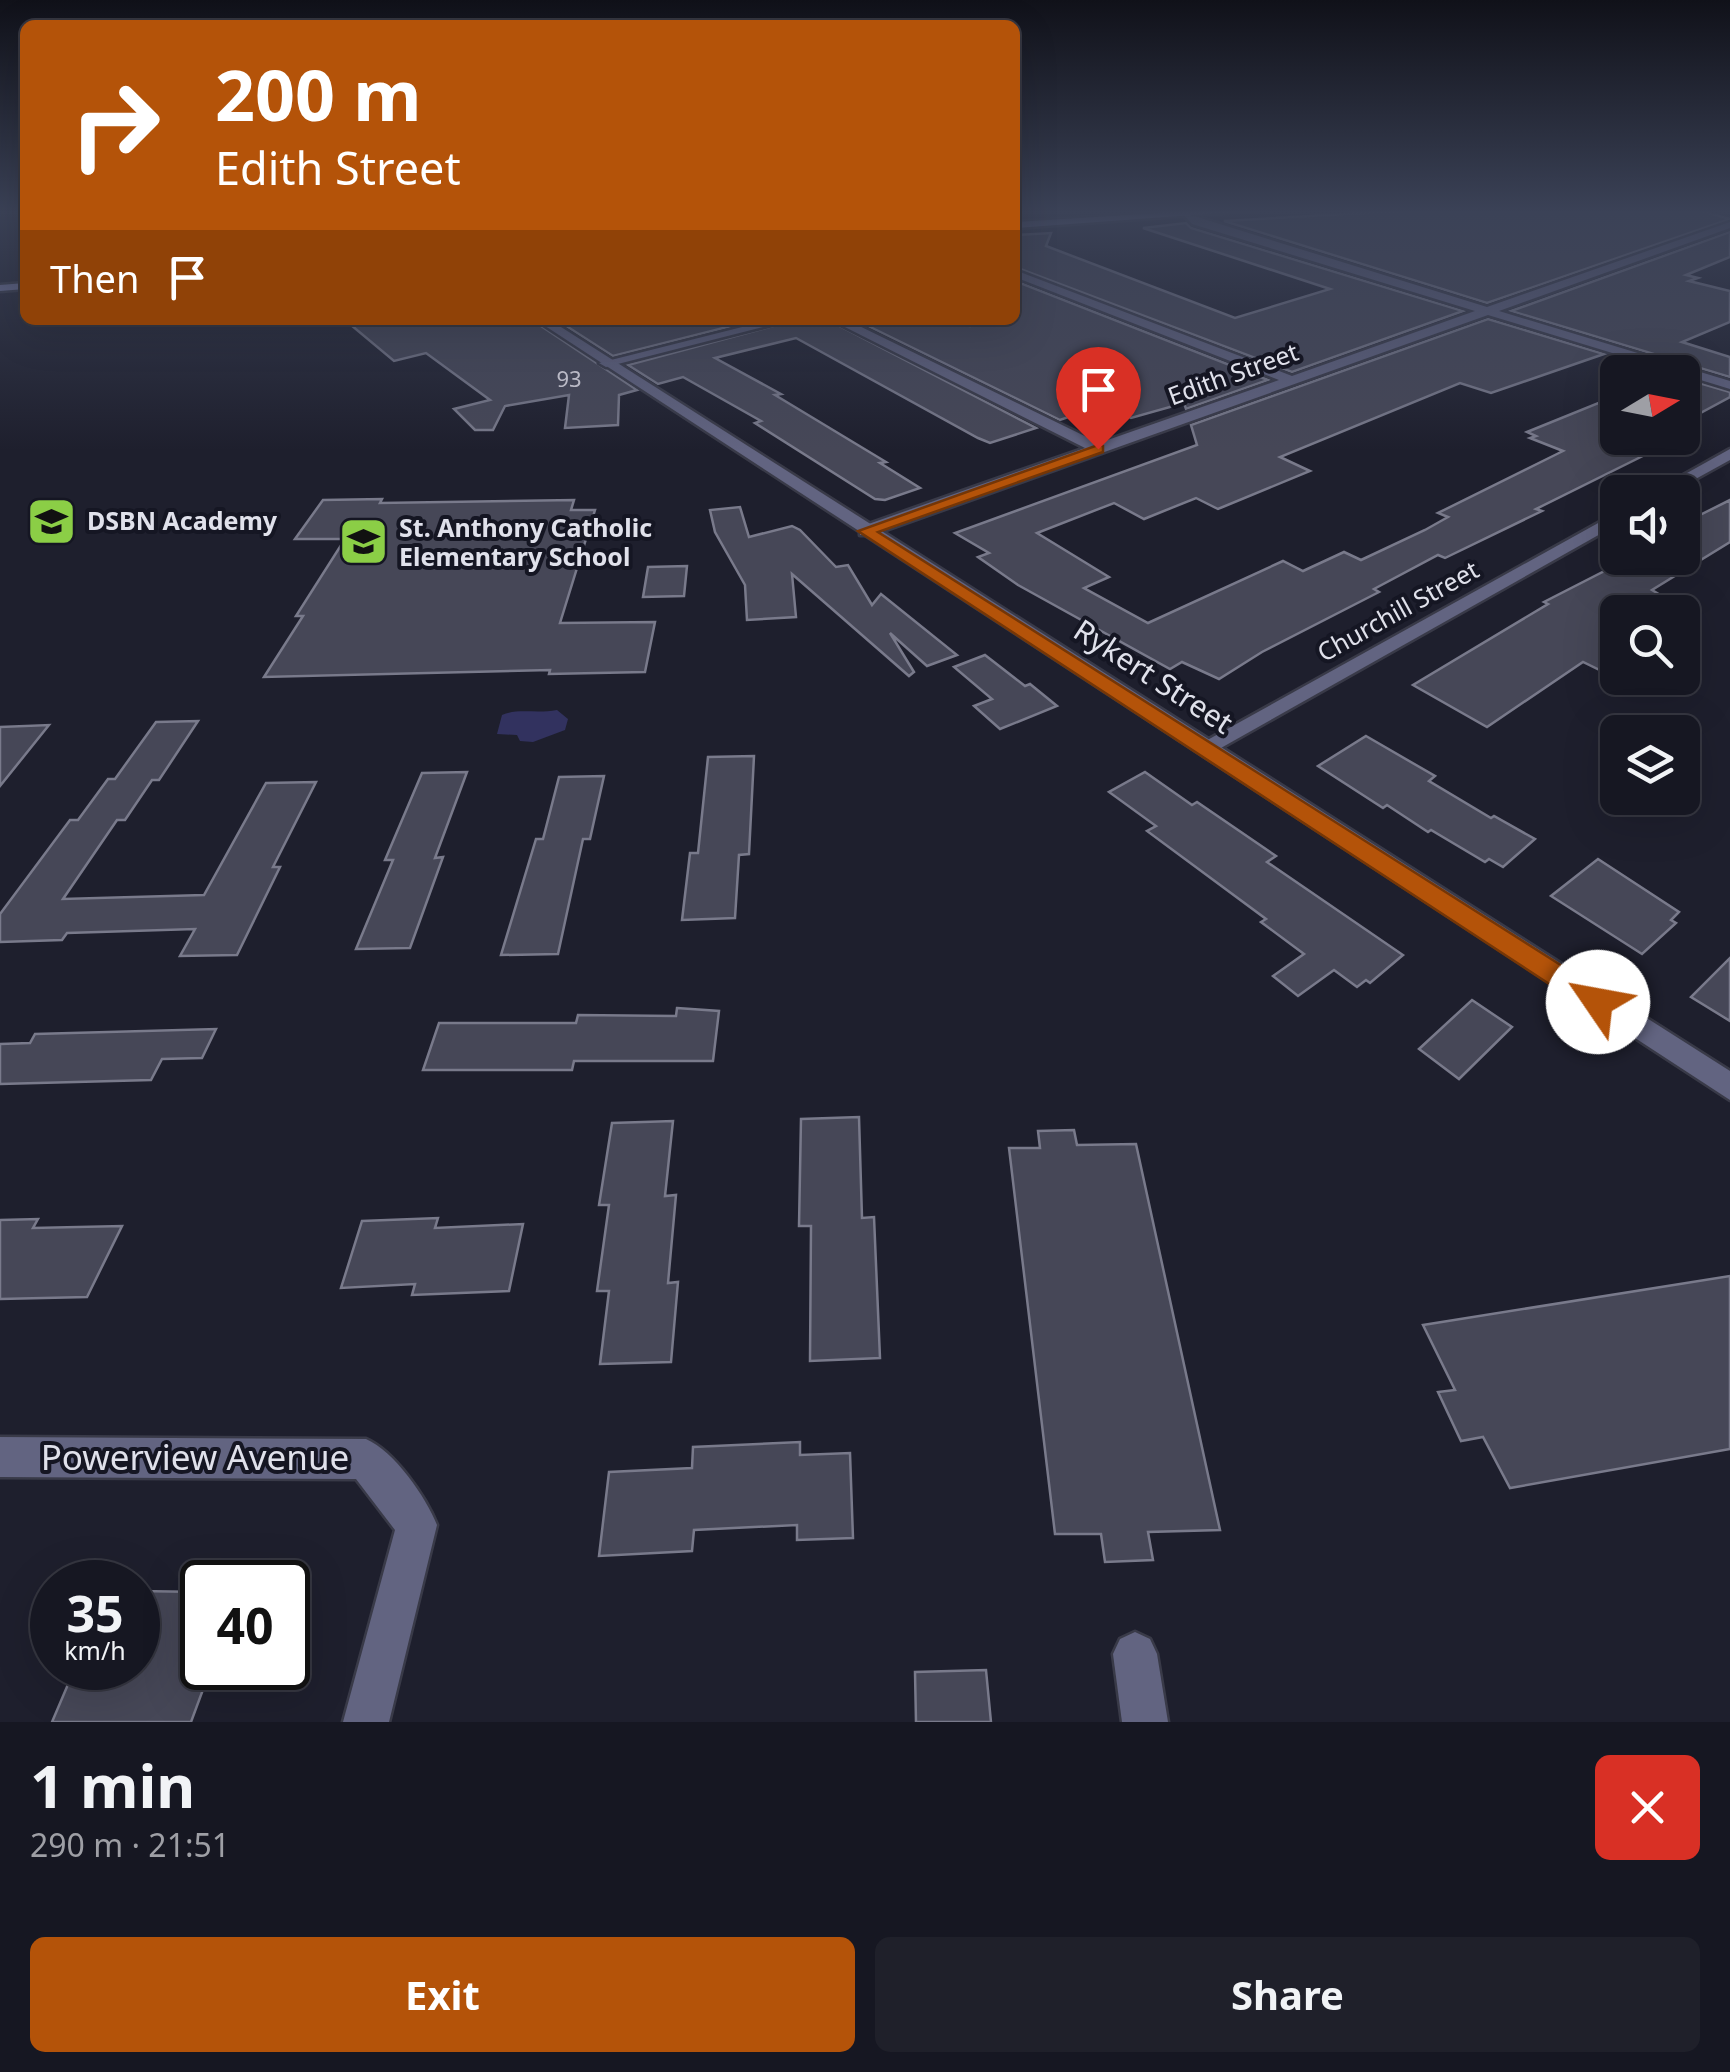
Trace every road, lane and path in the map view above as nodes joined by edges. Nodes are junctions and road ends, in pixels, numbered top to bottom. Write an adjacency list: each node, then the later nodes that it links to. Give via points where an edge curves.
1 (1060, 290): 9 (street)
2 (1420, 290): 4 (street)
3 (1541, 290): 4 (street, Edith Street)
4 (1484, 310): 9 (street, Edith Street); 10 (street)
5 (549, 325): 8 (street, Rykert Street)
6 (764, 325): 8 (street)
7 (848, 325): 11 (street)
8 (606, 363): 15 (street, Rykert Street)
9 (1290, 380): 11 (street, Edith Street)
10 (1730, 385)
11 (1098, 449): 15 (street, Edith Street)
12 (1730, 454): 13 (street)
13 (1691, 475)
14 (1600, 526): 16 (street, Churchill Street)
15 (866, 531): 16 (street, Rykert Street)
16 (1204, 748): 17 (street, Rykert Street)
17 (1730, 1087)
18 (0, 1456): 20 (street, Powerview Avenue, via 366,1459 417,1525)
19 (1135, 1654): 21 (street)
20 (366, 1722)
21 (1145, 1722)

